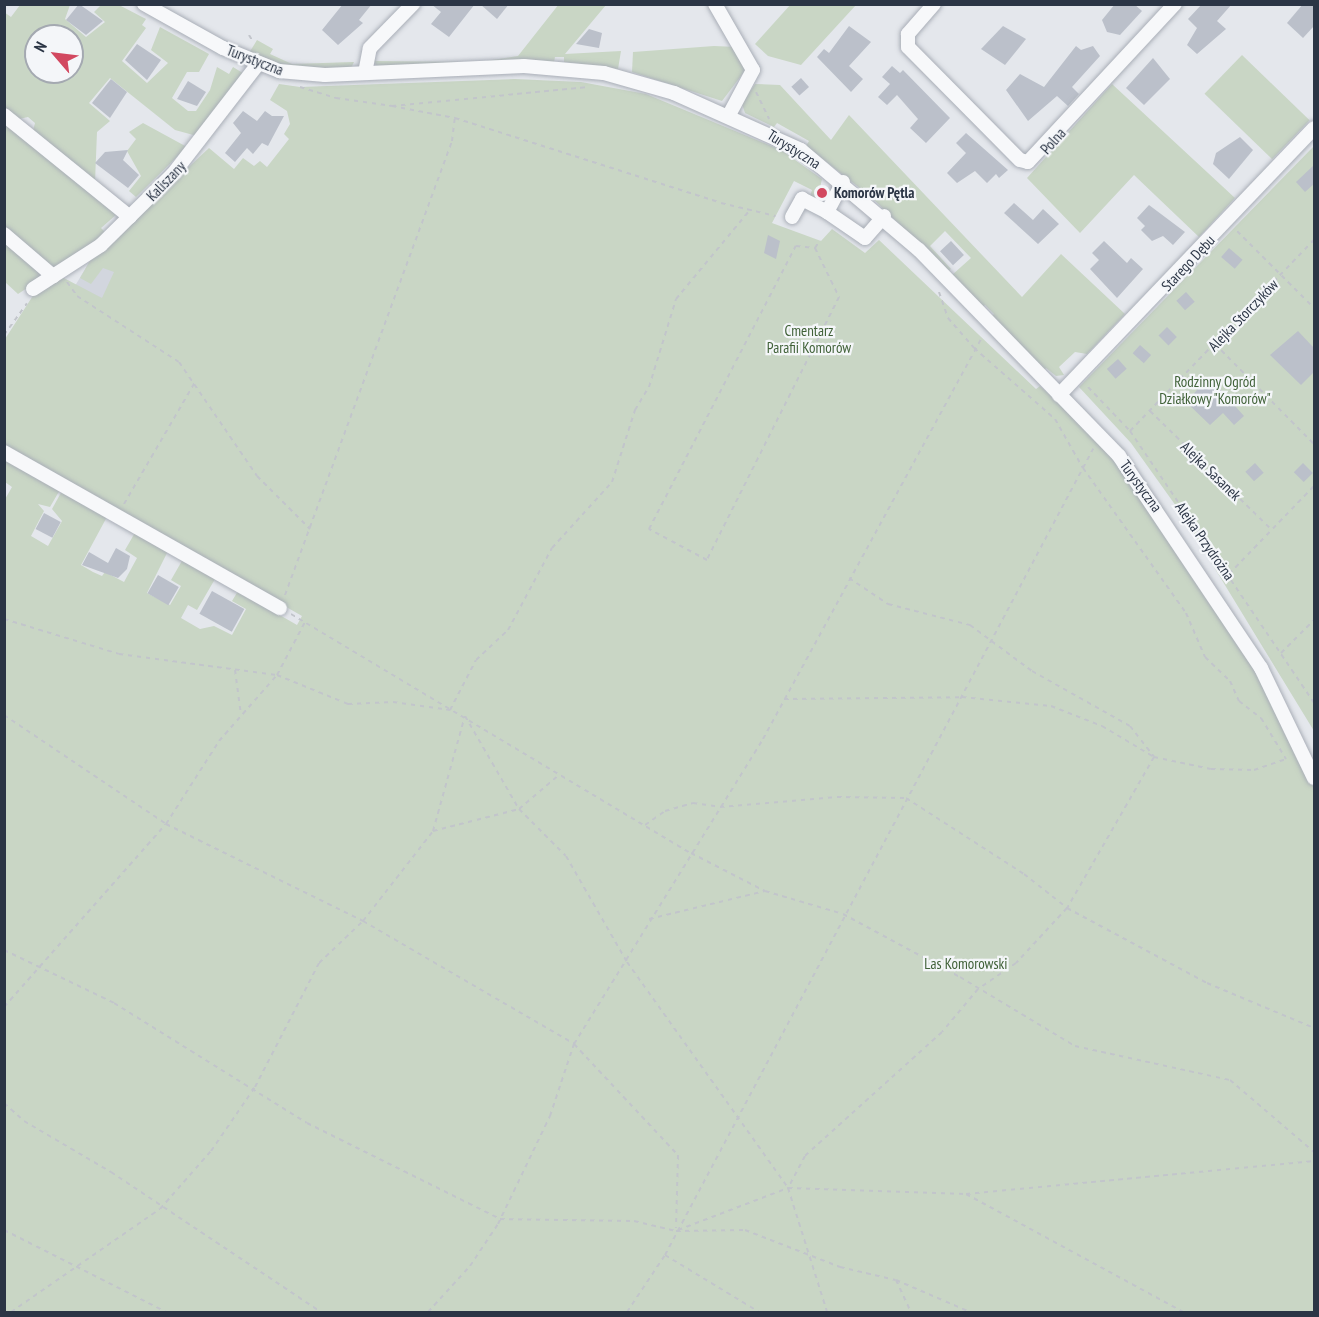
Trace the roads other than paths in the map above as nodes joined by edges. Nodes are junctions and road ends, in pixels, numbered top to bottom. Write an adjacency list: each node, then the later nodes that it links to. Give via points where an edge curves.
1 (144, 4): 6 (street, Turystyczna)
2 (413, 4): 7 (street, via 370,48)
3 (716, 4): 9 (street, via 751,76)
4 (934, 4): 5 (street, Polna, via 908,33 908,47 1026,162 1036,159)
5 (1175, 4)
6 (258, 64): 7 (street, Turystyczna, via 307,76); 14 (street, Kaliszany, via 200,144)
7 (365, 73): 9 (street, Turystyczna, via 524,66 585,70 651,84)
8 (4, 114): 14 (street)
9 (729, 115): 11 (street, Turystyczna, via 797,147)
10 (1314, 128): 19 (street, Starego Dębu)
11 (843, 182): 12 (street); 13 (street, Turystyczna)
12 (827, 212): 13 (street, via 865,238); 15 (street, via 802,199)
13 (884, 216): 19 (street, Turystyczna)
14 (129, 217): 17 (street, Kaliszany, via 101,245)
15 (792, 217)
16 (4, 234): 17 (street)
17 (57, 274): 18 (street, Kaliszany)
18 (33, 289)
19 (1059, 395): 22 (street, Turystyczna, via 1101,436 1140,484 1198,568 1261,668)
20 (4, 452): 21 (street)
21 (280, 608)
22 (1314, 778)

